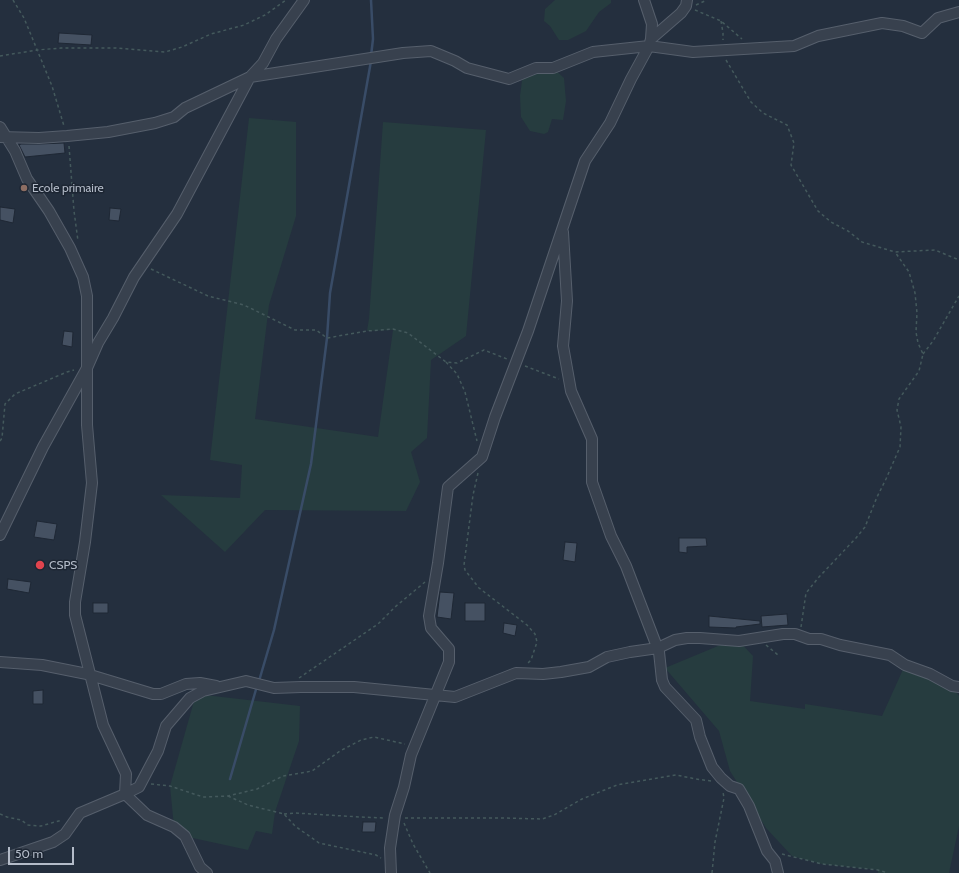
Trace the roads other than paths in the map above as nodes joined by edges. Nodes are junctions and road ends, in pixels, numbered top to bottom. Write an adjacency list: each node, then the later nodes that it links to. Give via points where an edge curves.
1 (304, 0): 6 (street, via 276,39 263,63)
2 (644, 0): 5 (street, via 652,24)
3 (686, 3): 5 (street, via 681,13)
4 (959, 12): 5 (street, via 938,18 922,33 903,26 882,23 818,36 794,46 693,52)
5 (650, 42): 6 (street, via 593,52 554,68 536,68 509,79 467,68 431,52 397,54); 9 (street, via 610,122 585,161)
6 (250, 77): 8 (street, via 185,108 174,117 155,123 108,132 67,136); 10 (street, via 177,214 134,277)
7 (0, 127): 8 (street)
8 (3, 137): 10 (street, via 15,151 27,180 49,211 70,248 82,277 88,303)
9 (563, 228): 12 (street, via 567,301 563,346 570,385 592,439 592,482 611,536 626,566); 17 (street, via 482,457 448,487 429,616 431,628 449,649 449,662)
10 (86, 368): 11 (street, via 43,447); 14 (street, via 92,483 75,615)
11 (0, 535)
12 (658, 648): 16 (street, via 675,640 687,638 738,641 795,634 890,655 905,665); 17 (street, via 608,657 589,667 561,672 516,673 455,697); 22 (street, via 665,687 696,720 712,767 730,786 739,789 749,806 767,851 775,861)
13 (0, 662): 14 (street, via 42,665)
14 (90, 675): 15 (street, via 153,694 161,694 186,684); 18 (street, via 103,724 126,774)
15 (220, 686): 17 (street, via 246,681 274,688 354,687); 18 (street, via 190,698 166,726 158,751 140,787)
16 (959, 687)
17 (436, 696): 20 (street, via 415,746 394,818 390,848)
18 (125, 794): 19 (street, via 80,813 65,834 53,842); 21 (street, via 147,815 174,827 185,836 200,867)
19 (0, 860)
20 (391, 868)
21 (207, 873)
22 (778, 873)

